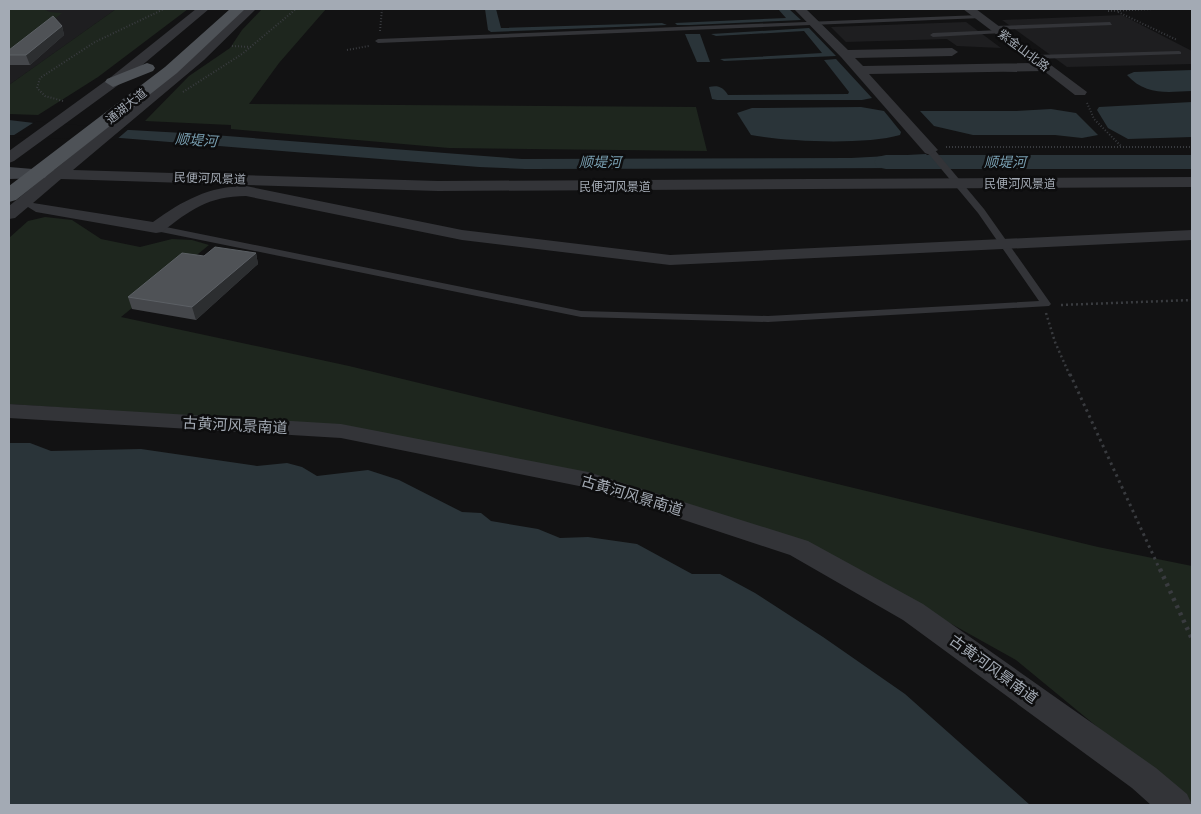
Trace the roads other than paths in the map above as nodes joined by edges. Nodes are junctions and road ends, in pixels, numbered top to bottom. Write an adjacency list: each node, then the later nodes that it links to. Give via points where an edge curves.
1 (203, 9): 20 (street)
2 (217, 9): 18 (main road, 通湖大道)
3 (238, 9): 22 (main road, 通湖大道)
4 (250, 9): 23 (street, via 200,57)
5 (800, 9): 8 (street)
6 (969, 9): 7 (street, 紫金山北路)
7 (980, 16): 8 (lane); 10 (street, 紫金山北路)
8 (816, 23): 12 (lane); 15 (street)
9 (1110, 24): 10 (lane)
10 (998, 30): 11 (lane); 16 (street, 紫金山北路)
11 (933, 35)
12 (378, 41)
13 (952, 52): 15 (street)
14 (1179, 53): 16 (lane)
15 (845, 54): 19 (street)
16 (1034, 57): 17 (street, 紫金山北路)
17 (1047, 67): 19 (street); 21 (street, 紫金山北路)
18 (147, 68): 20 (main road); 26 (main road, 通湖大道, via 57,141)
19 (860, 70): 25 (street)
20 (112, 82): 26 (street, via 33,142)
21 (1080, 92)
22 (137, 97): 23 (main road); 23 (main road, 通湖大道)
23 (119, 120): 24 (main road, 通湖大道)
24 (84, 146): 27 (main road, 通湖大道); 28 (street)
25 (929, 149): 29 (lane)
26 (10, 170): 27 (street)
27 (38, 174): 28 (street, 民便河风景道); 31 (main road, 通湖大道)
28 (57, 174): 29 (street, 民便河风景道, via 438,186); 33 (street)
29 (956, 182): 30 (street, 民便河风景道); 36 (lane)
30 (1192, 182)
31 (9, 196)
32 (36, 207): 34 (street)
33 (9, 214)
34 (156, 228): 36 (street, via 190,202 228,190 462,235 670,260); 36 (lane, via 581,314 768,319 1046,304)
35 (1192, 235): 36 (street)
36 (1005, 244)
37 (9, 411): 38 (street, 古黄河风景南道, via 341,431 588,480 799,548 913,612 1136,773)
38 (1175, 805)

